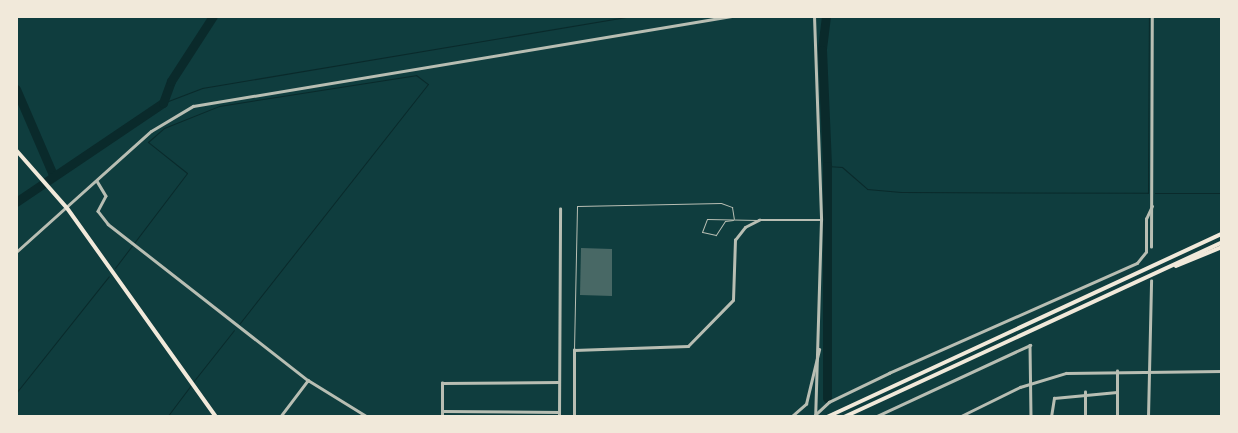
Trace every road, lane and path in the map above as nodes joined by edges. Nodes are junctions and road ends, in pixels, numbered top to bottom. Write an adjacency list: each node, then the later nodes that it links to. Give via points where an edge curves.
1 (732, 16): 5 (street, via 211,101 157,126)
2 (814, 16): 11 (street)
3 (1152, 16): 6 (street)
4 (16, 150): 7 (highway)
5 (97, 181): 7 (street); 24 (street, via 106,196 98,211 103,220)
6 (1152, 206): 14 (street); 32 (street, via 1146,218 1146,252 1137,263 889,373 829,402)
7 (67, 208): 16 (street); 33 (highway)
8 (560, 209): 25 (street)
9 (734, 219): 9 (lane, via 725,221 716,235 702,232 707,219); 10 (lane); 19 (lane, via 732,207 721,203 577,206)
10 (759, 220): 11 (street); 19 (street, via 745,227 735,240 733,300 688,346)
11 (821, 220): 20 (street)
12 (1222, 234): 40 (highway)
13 (1222, 242): 18 (highway)
14 (1151, 247)
15 (1222, 247): 18 (highway)
16 (16, 252)
17 (1151, 281): 22 (street)
18 (1126, 286): 41 (highway)
19 (574, 350): 38 (street)
20 (819, 350): 32 (street); 39 (street, via 806,404)
21 (1117, 371): 22 (street); 26 (street, via 1066,373); 28 (street)
22 (1148, 371): 23 (street); 48 (street)
23 (1222, 371)
24 (308, 380): 34 (street); 35 (street)
25 (560, 382): 29 (street, via 442,382); 30 (street)
26 (1031, 383): 31 (street); 42 (street, via 1030,345); 44 (street)
27 (1085, 392): 28 (street); 45 (street, via 1054,398); 46 (street)
28 (1117, 392): 47 (street)
29 (442, 411): 30 (street); 36 (street)
30 (559, 412): 37 (street)
31 (963, 415): 43 (street)
32 (815, 416)
33 (216, 417)
34 (280, 417)
35 (368, 417)
36 (442, 417)
37 (559, 417)
38 (574, 417)
39 (791, 417)
40 (827, 417)
41 (844, 417)
42 (875, 417)
43 (959, 417)
44 (1031, 417)
45 (1051, 417)
46 (1085, 417)
47 (1117, 417)
48 (1148, 417)

